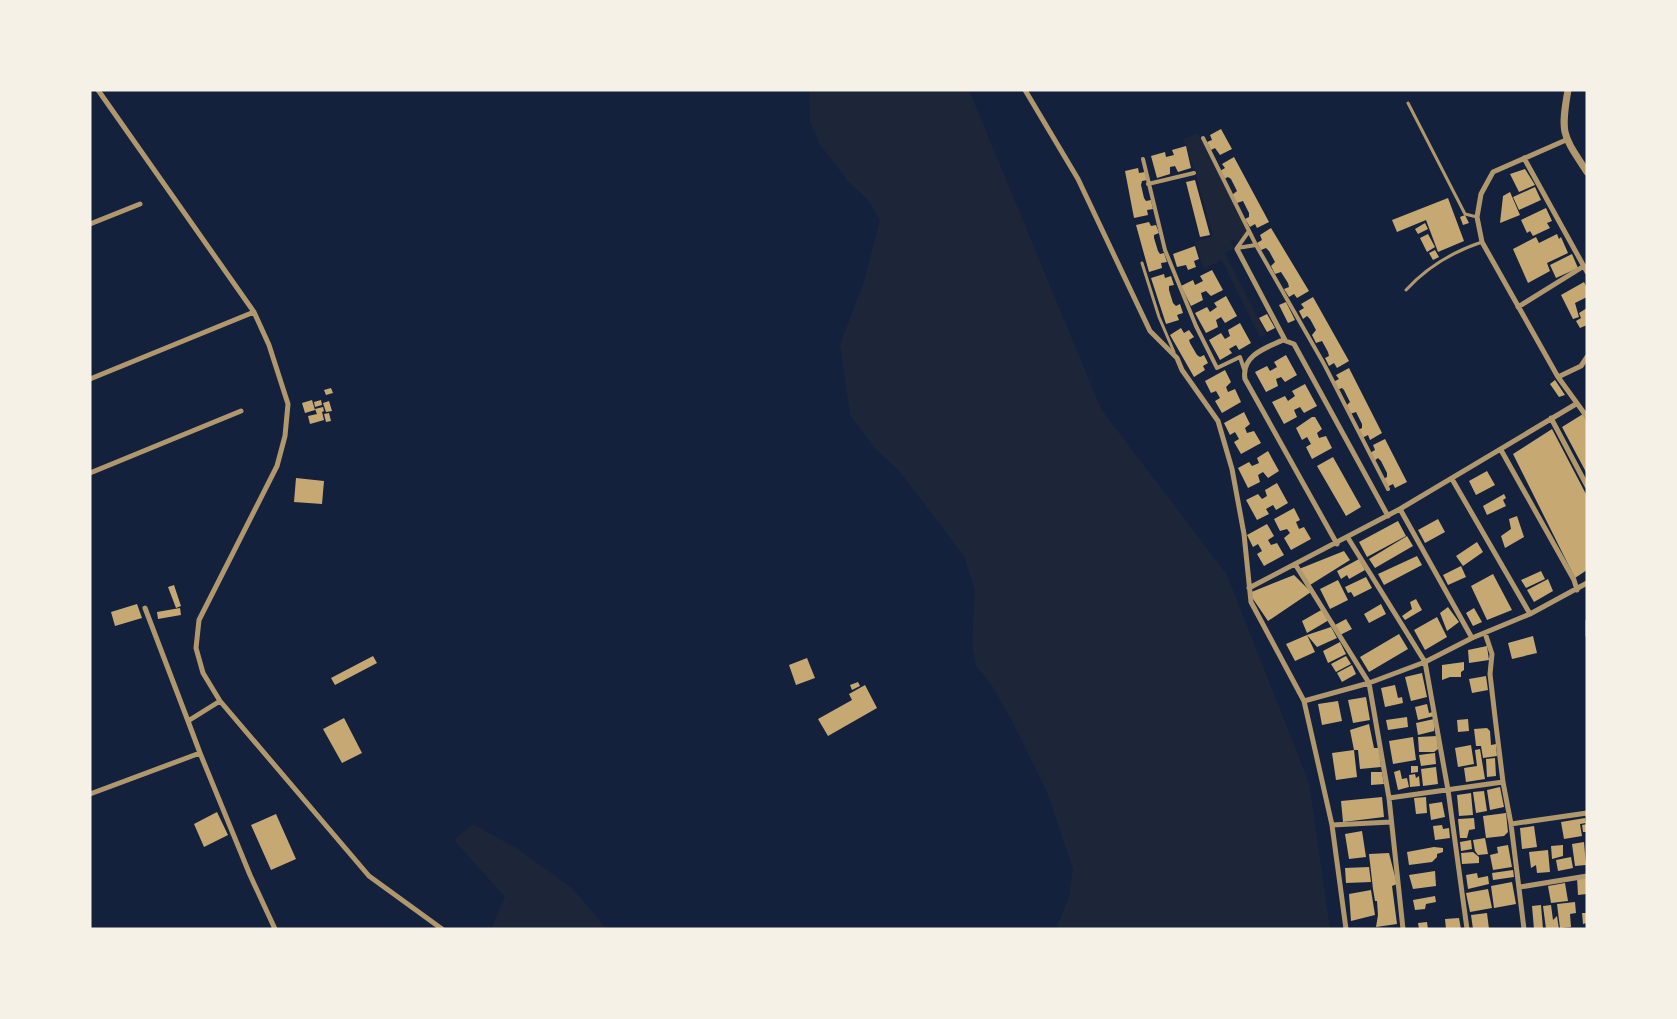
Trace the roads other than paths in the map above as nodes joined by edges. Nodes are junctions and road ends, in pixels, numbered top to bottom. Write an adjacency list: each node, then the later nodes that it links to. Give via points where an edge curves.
1 (98, 90): 23 (street)
2 (1025, 90): 26 (street, via 1078,179 1150,331)
3 (1568, 90): 6 (street, via 1562,119)
4 (1407, 103): 13 (lane, via 1465,214)
5 (1203, 138): 15 (street)
6 (1566, 140): 7 (street); 9 (street)
7 (1524, 158): 13 (street, via 1493,172 1481,194); 20 (street)
8 (1143, 159): 11 (street)
9 (1587, 172)
10 (1194, 173): 11 (street)
11 (1149, 184): 27 (street, via 1165,250 1212,358 1218,368 1240,357)
12 (140, 204): 14 (street)
13 (1477, 217): 16 (street)
14 (90, 224)
15 (1249, 231): 17 (street); 18 (street)
16 (1482, 242): 21 (lane, via 1436,264); 22 (street)
17 (1256, 245): 18 (street); 38 (street, via 1320,356)
18 (1236, 249): 24 (street)
19 (1142, 263): 26 (lane, via 1159,318)
20 (1585, 269): 22 (street)
21 (1406, 290)
22 (1518, 307): 28 (street)
23 (254, 312): 29 (street); 55 (street, via 288,404 277,466 199,620 196,648 203,673)
24 (1286, 340): 27 (street, via 1252,356); 40 (street, via 1296,347)
25 (1587, 357): 28 (street, via 1581,366)
26 (1177, 358): 45 (street, via 1218,421 1244,534)
27 (1244, 369): 42 (street, via 1245,379)
28 (1558, 376): 30 (street)
29 (90, 379)
30 (1576, 404): 32 (street); 33 (street)
31 (241, 411): 35 (street)
32 (1587, 417)
33 (1551, 418): 34 (street); 37 (street)
34 (1501, 450): 36 (street); 46 (street)
35 (90, 473)
36 (1452, 479): 39 (street); 48 (street)
37 (1587, 486)
38 (1388, 489)
39 (1400, 509): 40 (street); 52 (street)
40 (1388, 516): 41 (street)
41 (1348, 538): 42 (street); 53 (street)
42 (1337, 544): 43 (street)
43 (1295, 564): 45 (street); 54 (street)
44 (1587, 584): 46 (street)
45 (1248, 588): 56 (street, via 1251,602)
46 (1577, 590): 48 (street)
47 (145, 608): 57 (street)
48 (1530, 614): 50 (street)
49 (1587, 621): 51 (lane)
50 (1485, 633): 52 (street); 59 (street, via 1492,654 1490,674)
51 (1587, 636)
52 (1472, 638): 53 (street)
53 (1425, 662): 54 (street); 60 (street)
54 (1369, 683): 56 (street); 62 (street)
55 (220, 701): 57 (street); 70 (street, via 369,876)
56 (1304, 701): 66 (street)
57 (188, 721): 58 (street)
58 (200, 753): 61 (street); 69 (street)
59 (1503, 782): 60 (street); 65 (street)
60 (1448, 790): 62 (street); 73 (street)
61 (90, 794)
62 (1389, 798): 64 (street)
63 (1587, 813): 65 (street)
64 (1391, 822): 66 (street); 72 (street)
65 (1511, 824): 68 (street)
66 (1332, 825): 71 (street)
67 (1587, 876): 68 (street)
68 (1520, 887): 74 (street)
69 (275, 929)
70 (442, 929)
71 (1346, 929)
72 (1403, 929)
73 (1467, 929)
74 (1524, 929)

